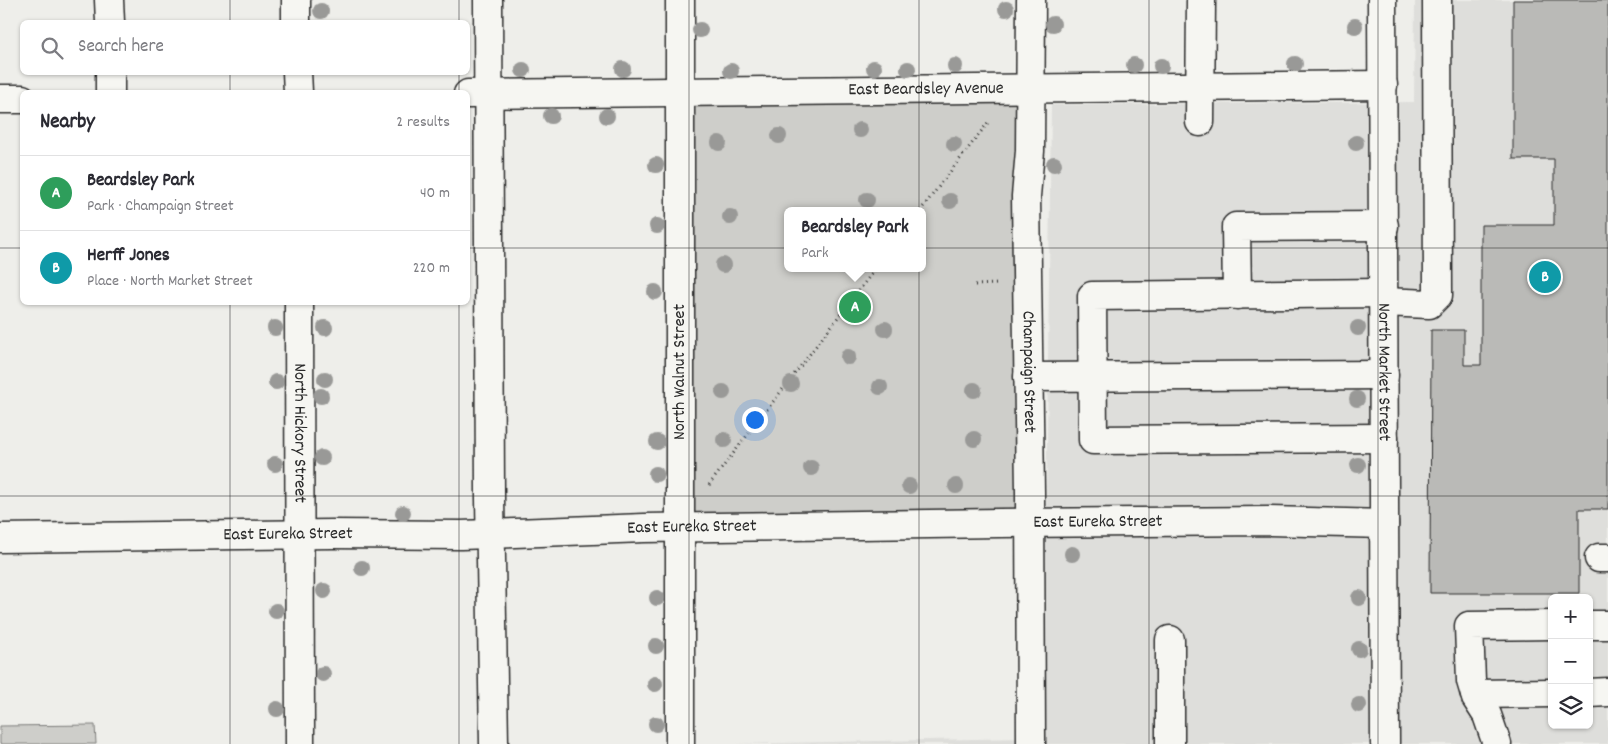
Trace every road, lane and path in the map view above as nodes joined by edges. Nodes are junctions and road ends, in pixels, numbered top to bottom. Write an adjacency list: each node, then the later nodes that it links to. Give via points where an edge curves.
1 (108, 0): 9 (street)
2 (296, 0): 10 (street)
3 (488, 0): 19 (street)
4 (680, 0): 18 (street, North Walnut Street)
5 (1031, 0): 15 (street, Champaign Street)
6 (1202, 0): 14 (street)
7 (1382, 0): 13 (street, North Market Street)
8 (1437, 0): 30 (street, via 1438,296 1429,304)
9 (110, 20)
10 (296, 20)
11 (110, 75): 16 (street)
12 (297, 75): 17 (street)
13 (1382, 86): 14 (street, East Beardsley Avenue); 25 (street, North Market Street)
14 (1200, 87): 15 (street, East Beardsley Avenue); 23 (street)
15 (1030, 88): 18 (street, East Beardsley Avenue); 33 (street, Champaign Street, via 1026,196)
16 (110, 90)
17 (298, 90)
18 (680, 92): 19 (street, East Beardsley Avenue); 39 (street, North Walnut Street)
19 (478, 94): 40 (street)
20 (20, 99): 21 (street)
21 (0, 100)
22 (990, 120): 24 (path)
23 (1200, 122)
24 (923, 207)
25 (1384, 226): 29 (street, via 1236,227); 30 (street, North Market Street)
26 (873, 272): 36 (path)
27 (998, 284): 28 (path)
28 (975, 285)
29 (1237, 295): 30 (street); 34 (street, via 1092,296)
30 (1384, 298): 32 (street, North Market Street)
31 (298, 305): 41 (street, North Hickory Street)
32 (1384, 375): 34 (street); 35 (street, North Market Street)
33 (1028, 377): 34 (street); 37 (street, Champaign Street)
34 (1092, 377): 35 (street, via 1093,440)
35 (1384, 438): 38 (street, North Market Street)
36 (709, 485)
37 (1030, 523): 38 (street, East Eureka Street, via 1270,521); 39 (street, East Eureka Street); 54 (street, Champaign Street)
38 (1384, 524): 56 (street, North Market Street)
39 (680, 527): 40 (street, East Eureka Street); 53 (street, North Walnut Street)
40 (490, 534): 41 (street, East Eureka Street); 52 (street)
41 (299, 535): 42 (street, East Eureka Street); 51 (street, North Hickory Street)
42 (0, 538)
43 (1548, 625): 50 (street, via 1470,626 1471,681)
44 (1593, 625): 45 (street)
45 (1608, 625)
46 (1170, 640): 55 (street)
47 (1608, 692): 49 (street)
48 (1548, 693): 50 (street)
49 (1593, 693)
50 (1475, 694): 57 (street, via 1487,715)
51 (300, 744)
52 (494, 744)
53 (680, 744)
54 (1032, 744)
55 (1170, 744)
56 (1385, 744)
57 (1497, 744)

